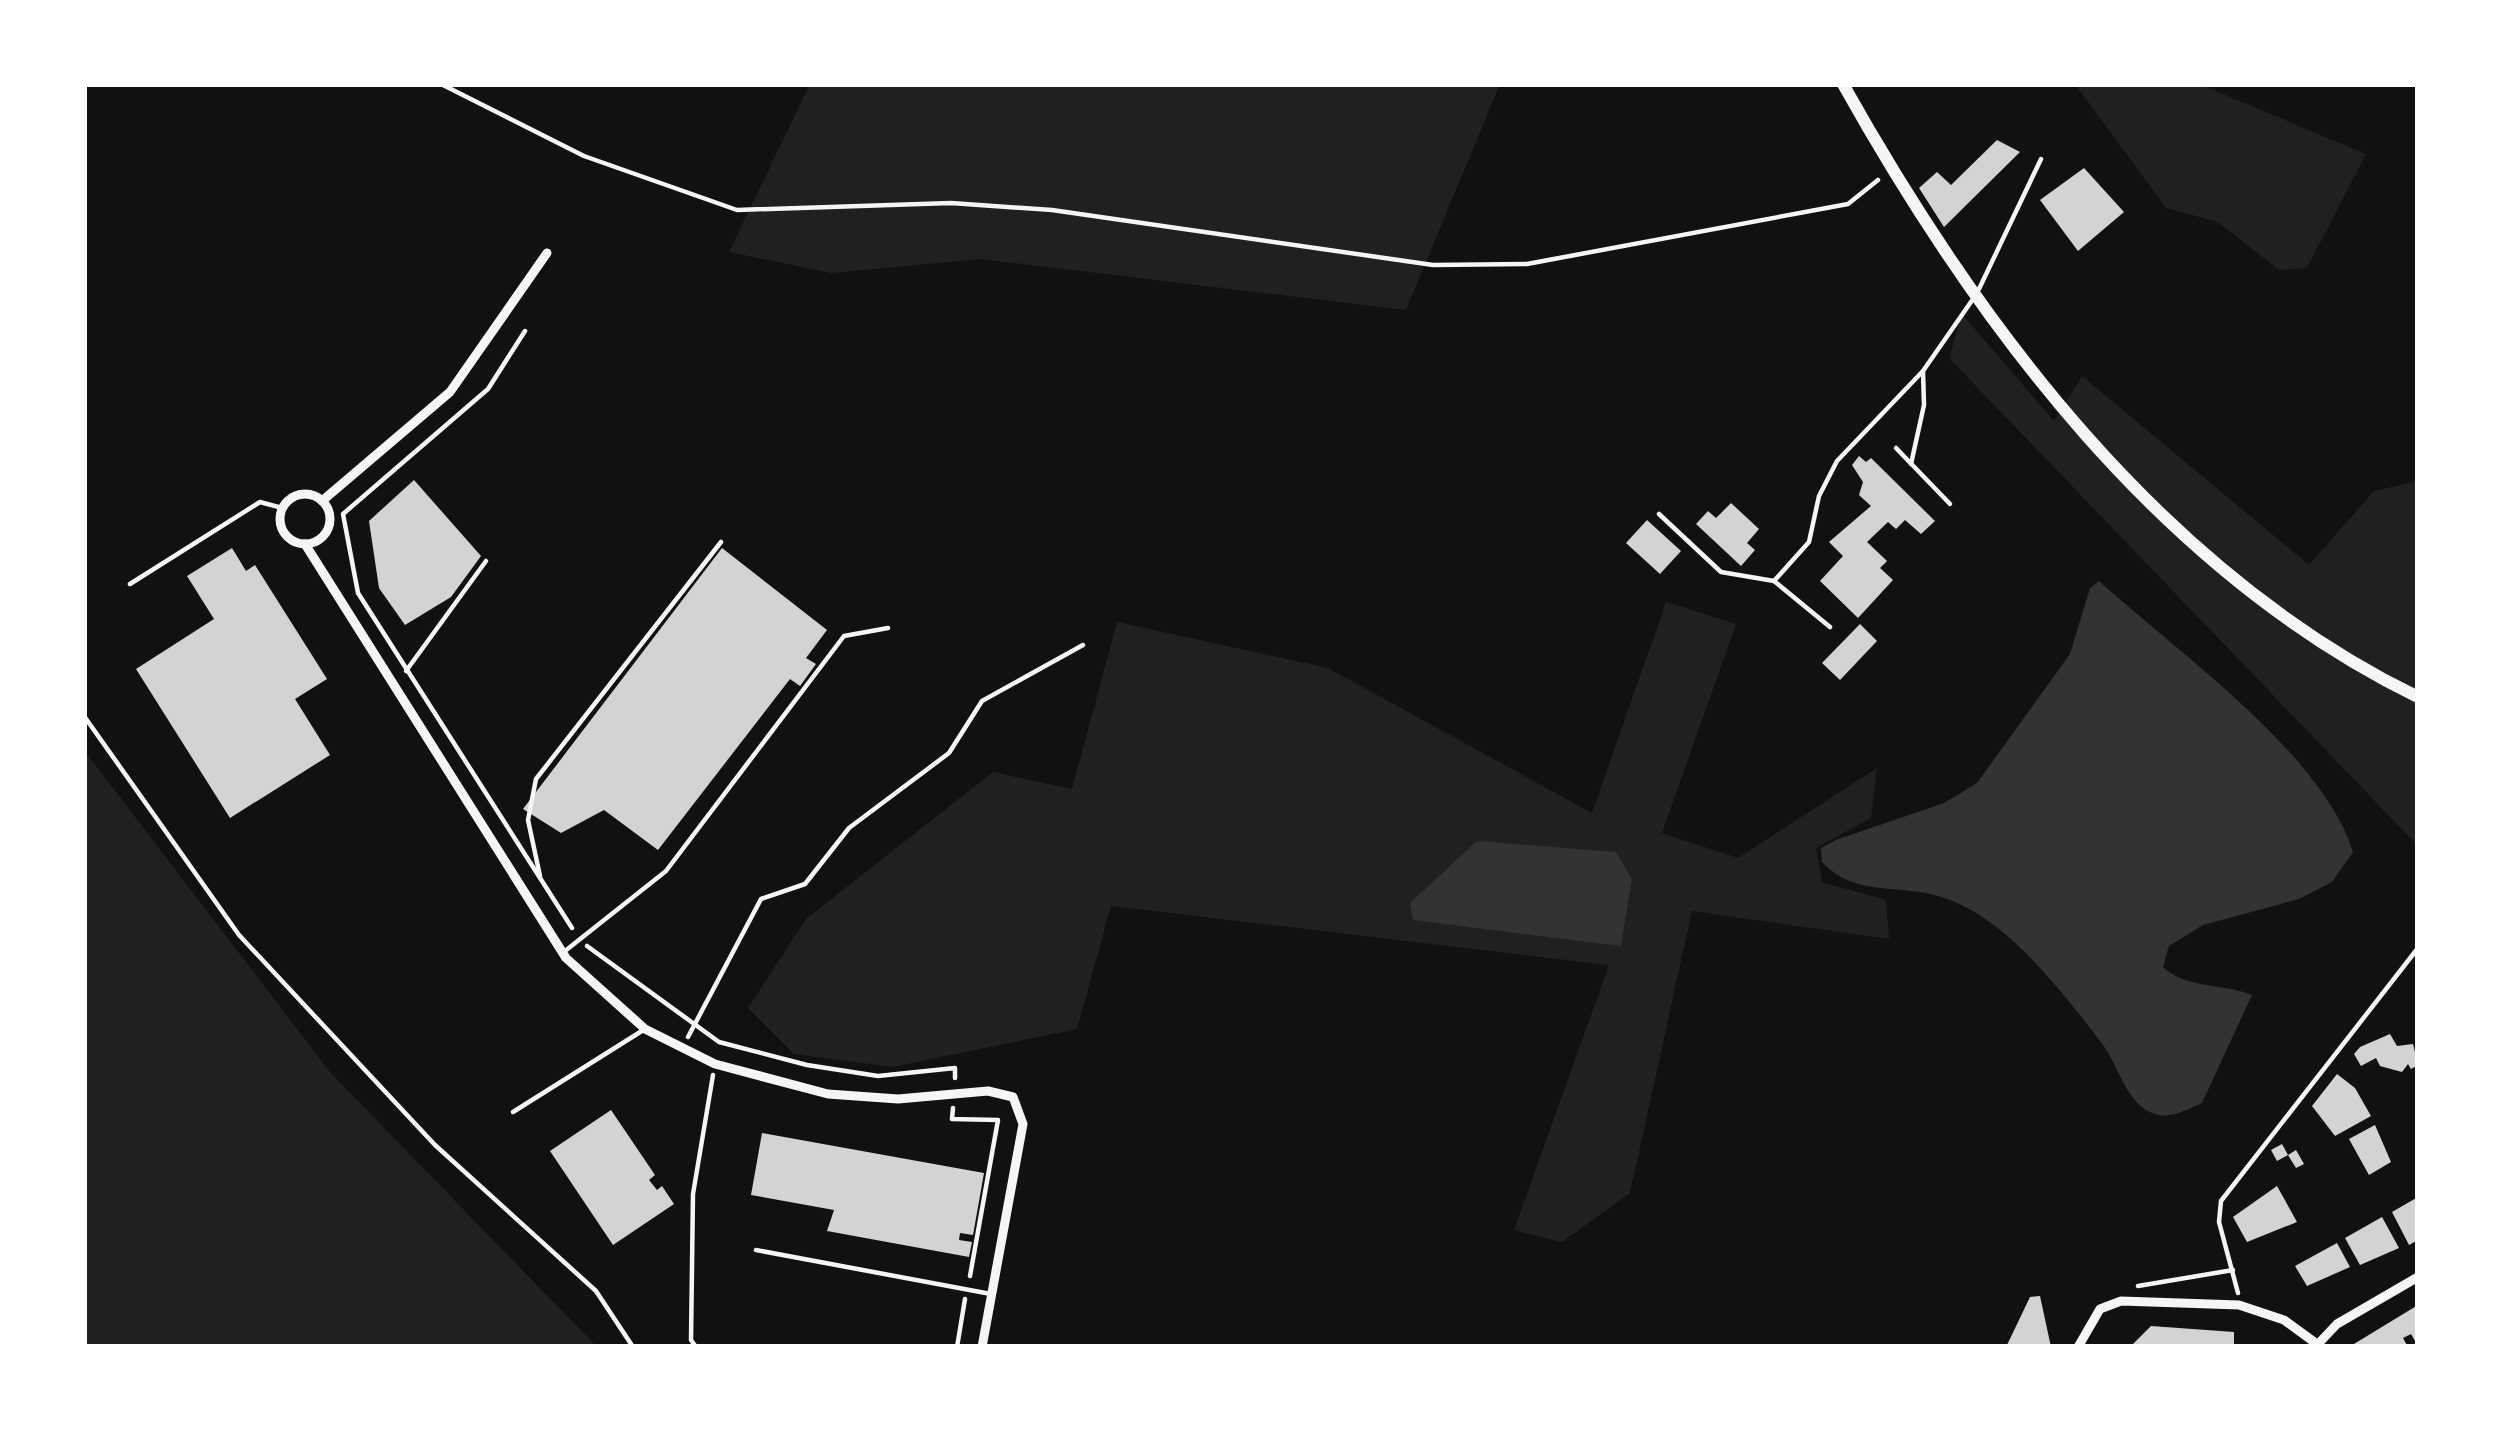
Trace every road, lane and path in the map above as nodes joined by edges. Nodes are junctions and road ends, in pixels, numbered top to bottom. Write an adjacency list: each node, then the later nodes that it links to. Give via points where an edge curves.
1 (441, 84): 4 (path, via 584,156 736,210 951,203 1052,210 1433,265 1527,264 1848,204)
2 (1843, 84): 4 (street)
3 (2041, 159): 6 (lane)
4 (1891, 170): 6 (street)
5 (547, 254): 11 (street, via 450,392)
6 (1975, 298): 8 (lane); 24 (street, via 2088,436 2250,595)
7 (525, 331): 23 (path, via 488,389 344,514 358,593)
8 (1923, 371): 10 (lane); 18 (lane, via 1837,461 1809,542)
9 (1896, 448): 10 (lane)
10 (1911, 464): 12 (lane)
11 (322, 501): 13 (street, via 301,494); 16 (street, via 330,523)
12 (1950, 504)
13 (282, 508): 16 (street, via 284,532); 19 (lane, via 260,502)
14 (1659, 514): 18 (lane, via 1721,572)
15 (721, 542): 26 (path, via 536,779 528,820)
16 (305, 544): 29 (street)
17 (487, 561): 23 (path)
18 (1774, 581): 20 (lane)
19 (130, 584)
20 (1830, 627)
21 (888, 628): 27 (lane, via 844,636 666,872)
22 (1083, 645): 30 (path, via 982,700 950,753 849,827 805,884 761,899)
23 (406, 671): 26 (path)
24 (2418, 697)
25 (84, 716): 44 (lane, via 239,935 435,1145 596,1291)
26 (542, 881): 27 (path)
27 (580, 938): 29 (lane); 30 (path)
28 (2418, 948): 37 (path, via 2221,1201 2219,1222)
29 (562, 953): 31 (street)
30 (694, 1026): 32 (path); 34 (path, via 719,1042 807,1065 878,1076 956,1068)
31 (645, 1029): 32 (street); 35 (lane)
32 (682, 1047): 33 (street)
33 (715, 1064): 34 (street, via 828,1094); 45 (path, via 693,1194)
34 (954, 1094): 39 (path, via 952,1119 998,1120); 40 (street, via 1013,1097 1023,1124)
35 (513, 1112)
36 (756, 1250): 39 (lane)
37 (2235, 1270): 41 (path, via 2133,1286); 42 (path)
38 (2418, 1277): 43 (street, via 2337,1324)
39 (967, 1289): 40 (lane); 46 (path)
40 (991, 1294): 47 (street)
41 (2121, 1301): 42 (street); 48 (street, via 2099,1309)
42 (2239, 1305): 43 (street, via 2284,1320)
43 (2320, 1345)
44 (633, 1347)
45 (696, 1347)
46 (957, 1347)
47 (982, 1347)
48 (2078, 1347)

